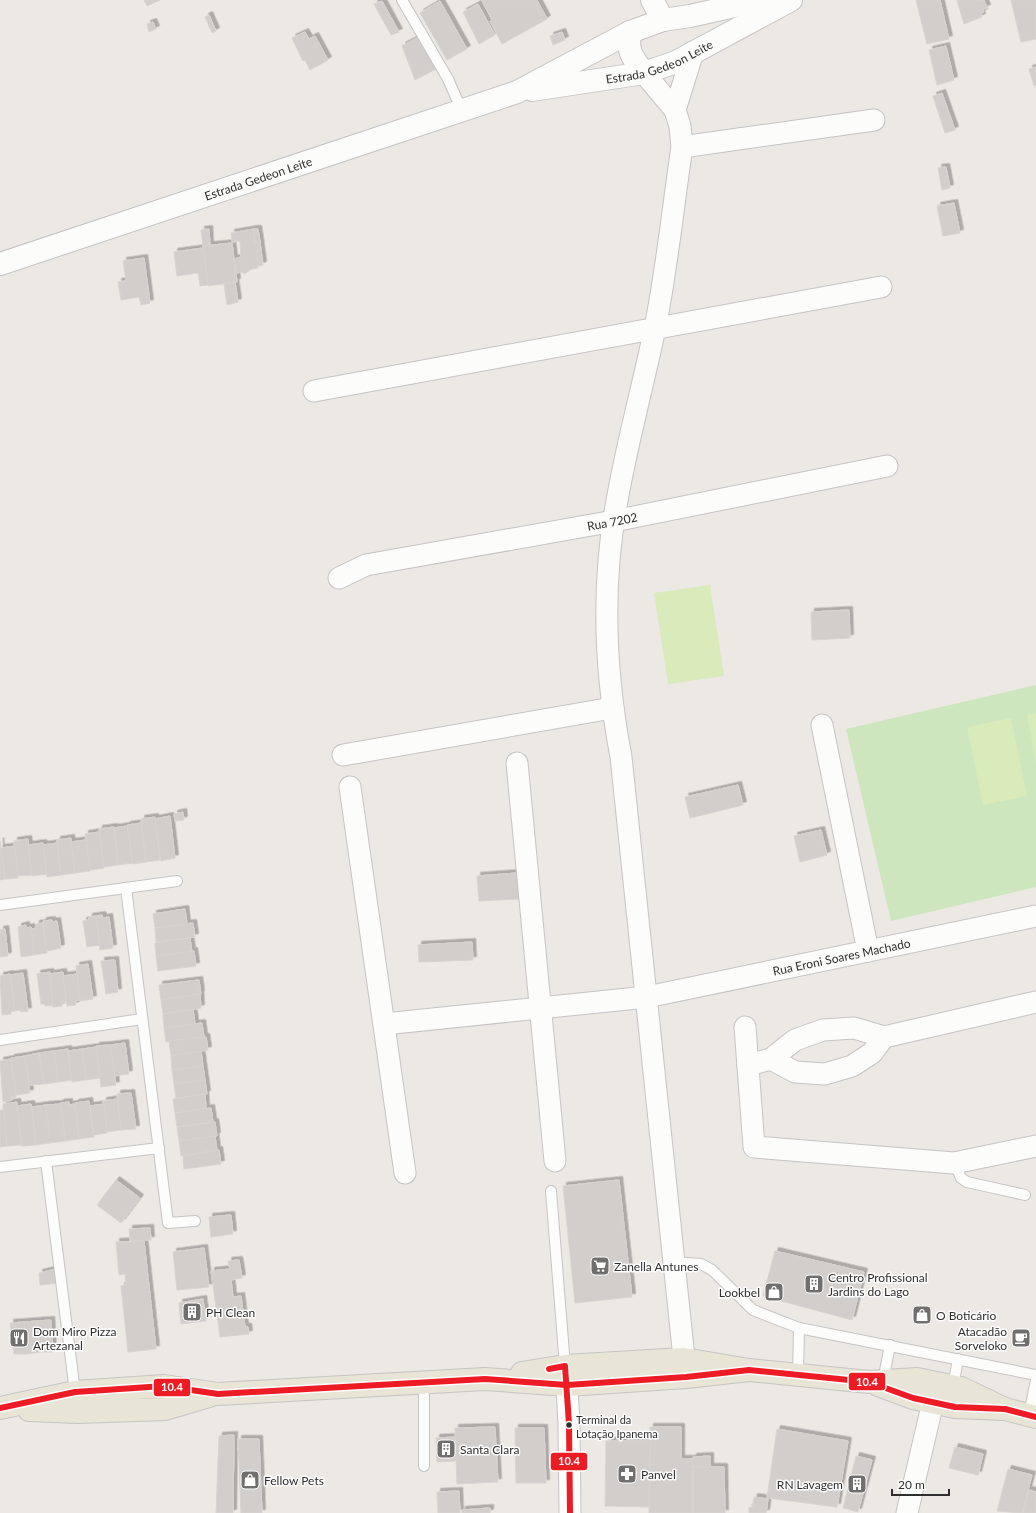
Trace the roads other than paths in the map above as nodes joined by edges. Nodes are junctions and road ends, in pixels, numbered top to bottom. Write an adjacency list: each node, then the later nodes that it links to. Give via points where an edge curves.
1 (402, 0): 11 (lane, via 448,79)
2 (652, 0): 6 (main road)
3 (761, 0): 5 (main road, Estrada Gedeon Leite)
4 (791, 0): 8 (main road, Estrada Gedeon Leite, via 732,34)
5 (690, 16): 6 (main road, Estrada Gedeon Leite); 8 (main road, via 697,26 698,37)
6 (663, 20): 7 (main road, Estrada Gedeon Leite)
7 (630, 32): 9 (main road, via 630,54); 10 (main road, Estrada Gedeon Leite)
8 (693, 52): 9 (main road, Estrada Gedeon Leite, via 676,62); 12 (street)
9 (644, 73): 10 (main road, Estrada Gedeon Leite); 12 (street)
10 (517, 92): 11 (main road, Estrada Gedeon Leite)
11 (462, 110): 15 (main road, Estrada Gedeon Leite)
12 (675, 110): 14 (street)
13 (874, 120): 14 (street)
14 (682, 147): 17 (street)
15 (0, 264)
16 (881, 287): 17 (street)
17 (655, 329): 18 (street); 20 (street)
18 (314, 391)
19 (887, 466): 20 (street, Rua 7202)
20 (614, 521): 21 (street, Rua 7202, via 366,566); 22 (street, via 606,599)
21 (339, 578)
22 (612, 708): 24 (street); 32 (street, via 621,757)
23 (822, 725): 31 (street)
24 (343, 755)
25 (517, 763): 34 (street)
26 (350, 787): 36 (street)
27 (177, 881): 28 (lane)
28 (126, 888): 29 (lane); 35 (lane)
29 (0, 905)
30 (1036, 916): 31 (street, Rua Eroni Soares Machado)
31 (868, 951): 32 (street, Rua Eroni Soares Machado)
32 (647, 997): 34 (street, Rua Eroni Soares Machado); 52 (street)
33 (1036, 1002): 38 (street)
34 (540, 1008): 36 (street, Rua Eroni Soares Machado); 45 (street)
35 (142, 1019): 39 (lane); 43 (lane)
36 (384, 1024): 48 (street)
37 (745, 1027): 41 (street)
38 (884, 1037): 40 (street, via 854,1028 823,1030 795,1040); 40 (street, via 872,1053 852,1066 826,1074 795,1072)
39 (0, 1040)
40 (771, 1060): 41 (street)
41 (748, 1064): 46 (street, via 754,1147)
42 (1036, 1146): 46 (street)
43 (159, 1148): 44 (lane); 51 (lane, via 168,1223)
44 (46, 1161): 47 (lane); 64 (lane)
45 (555, 1161)
46 (954, 1162): 50 (lane, via 960,1178 967,1182)
47 (0, 1167)
48 (405, 1173)
49 (551, 1191): 57 (lane)
50 (1025, 1196)
51 (195, 1222)
52 (674, 1262): 53 (lane, via 701,1264 712,1270 753,1310); 56 (street)
53 (799, 1328): 54 (lane); 58 (lane)
54 (890, 1346): 55 (lane); 61 (lane)
55 (958, 1359): 59 (lane); 63 (lane)
56 (685, 1368): 57 (main road); 58 (main road)
57 (566, 1375): 62 (main road); 68 (street)
58 (798, 1375): 61 (main road)
59 (1036, 1375)
60 (1036, 1380): 66 (lane)
61 (876, 1381): 63 (main road, via 913,1398)
62 (424, 1383): 64 (main road, via 218,1394 165,1408); 67 (lane)
63 (941, 1391): 66 (main road, via 955,1407 1005,1409); 69 (street)
64 (77, 1402): 65 (main road)
65 (0, 1408)
66 (1033, 1416)
67 (424, 1466)
68 (570, 1513)
69 (907, 1513)

